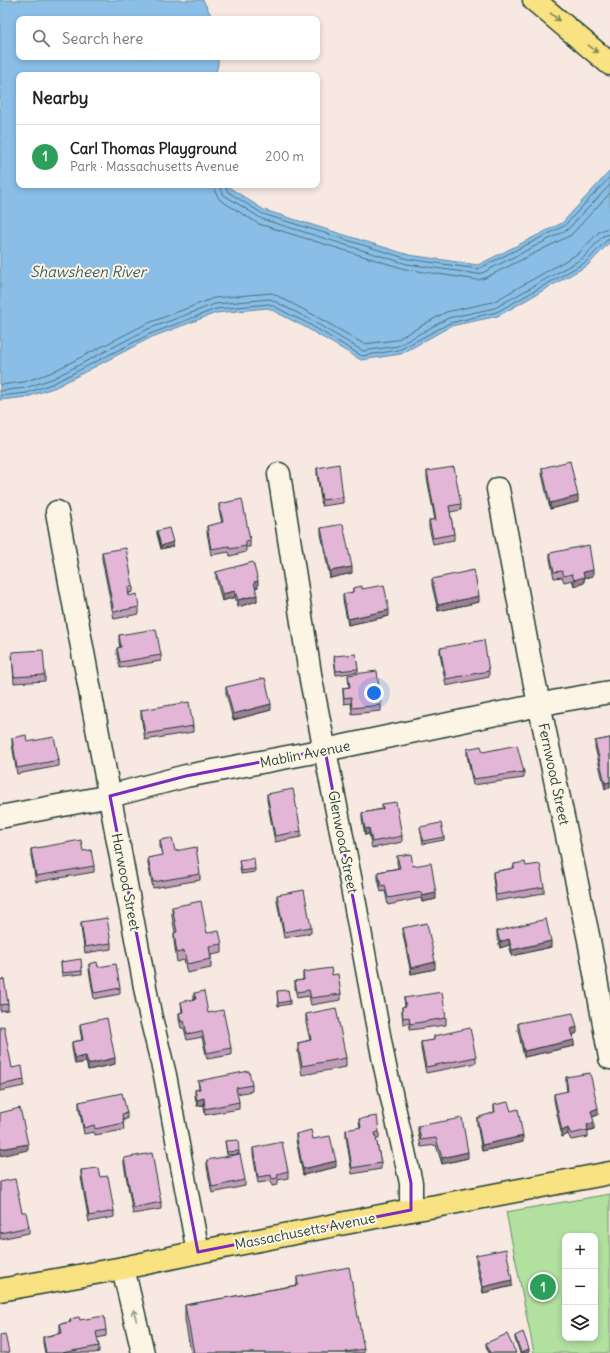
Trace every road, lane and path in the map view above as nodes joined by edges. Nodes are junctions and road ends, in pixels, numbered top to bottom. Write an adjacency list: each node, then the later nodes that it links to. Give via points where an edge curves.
1 (534, 0): 2 (main road, one-way to 2)
2 (610, 64)
3 (279, 474): 8 (street, Glenwood Street, via 311,680)
4 (498, 490): 7 (street, Fernwood Street)
5 (56, 512): 9 (street, Harwood Street)
6 (610, 692): 7 (street, Mablin Avenue)
7 (540, 705): 8 (street, Mablin Avenue); 11 (street, Fernwood Street)
8 (325, 750): 9 (street, Mablin Avenue, via 186,776); 13 (street, Glenwood Street, via 384,1062 411,1183)
9 (110, 796): 10 (street, Mablin Avenue); 14 (street, Harwood Street)
10 (0, 817)
11 (610, 1058)
12 (610, 1173): 13 (main road, Massachusetts Avenue)
13 (411, 1210): 14 (main road, Massachusetts Avenue)
14 (198, 1252): 15 (main road, Massachusetts Avenue)
15 (123, 1268): 16 (main road, Massachusetts Avenue); 17 (street, one-way to 15)
16 (0, 1290)
17 (143, 1353)

